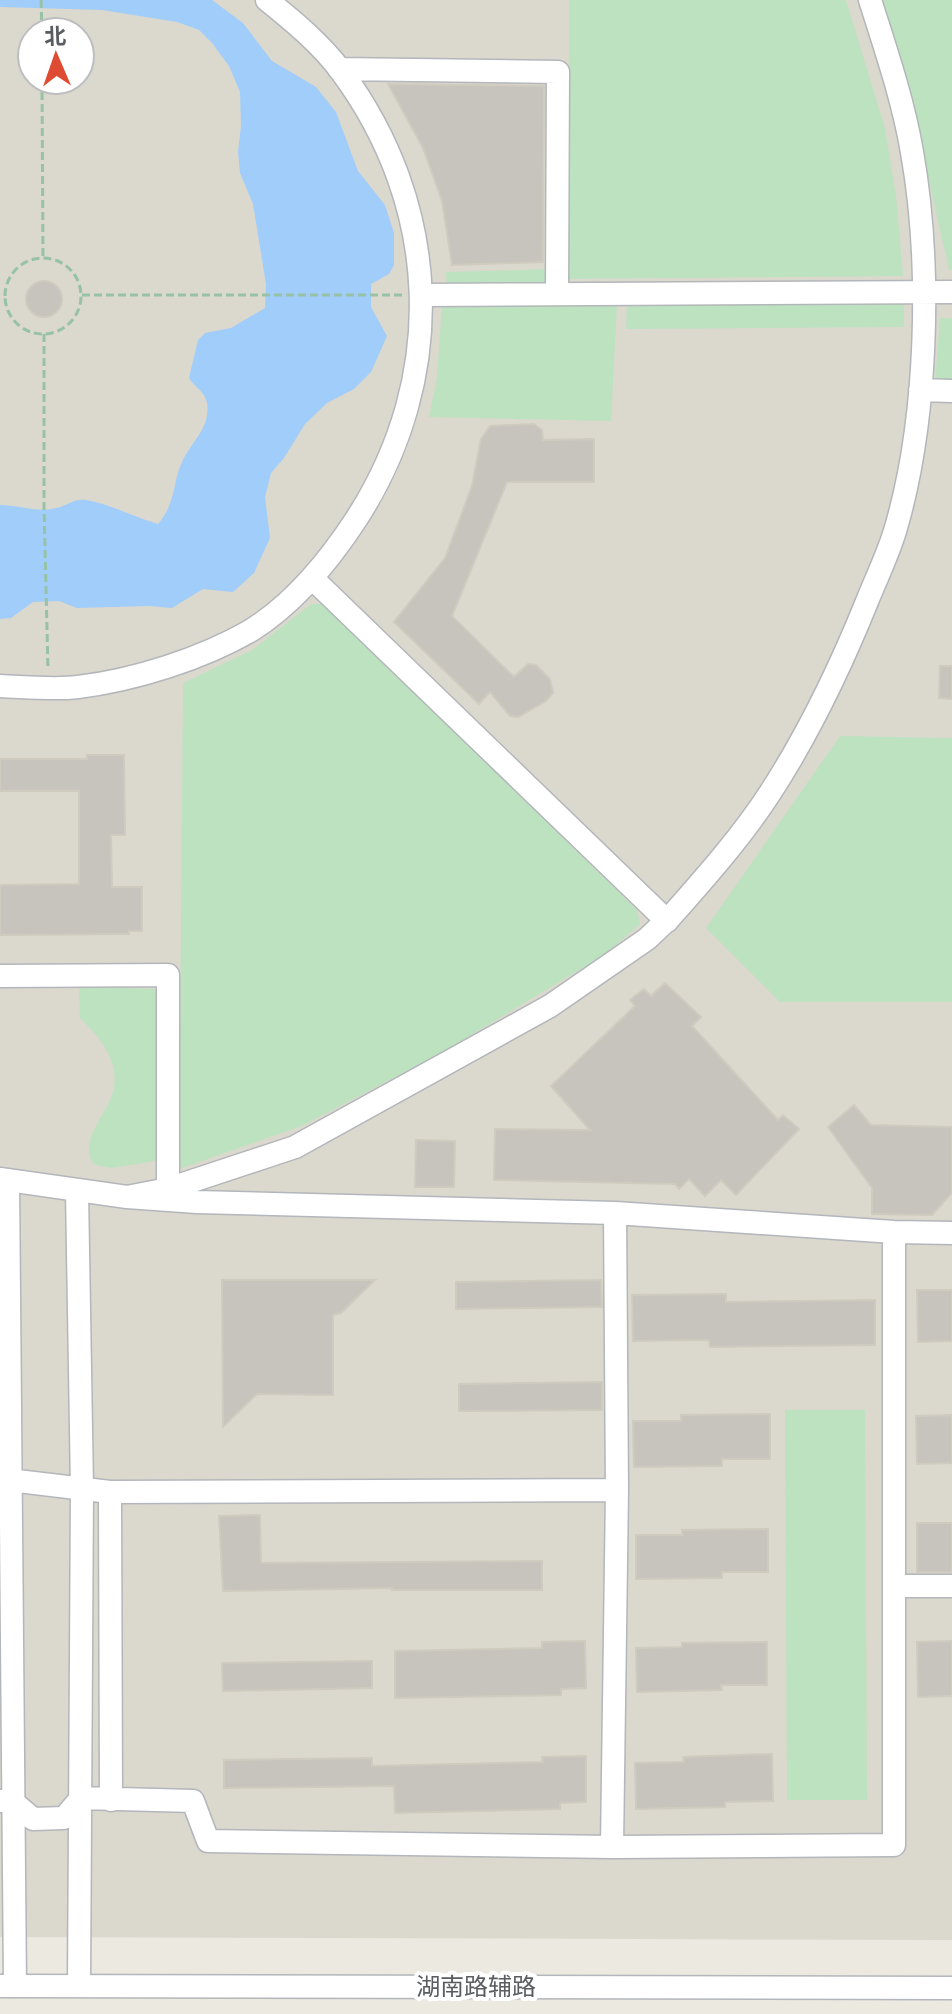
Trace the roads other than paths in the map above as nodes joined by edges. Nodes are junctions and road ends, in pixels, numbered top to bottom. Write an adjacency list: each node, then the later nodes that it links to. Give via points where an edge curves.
1 (267, 0): 3 (street)
2 (870, 0): 4 (street, via 912,154)
3 (339, 69): 6 (street, via 558,72); 7 (street, via 372,118 398,173)
4 (923, 292): 5 (street); 6 (street); 8 (street)
5 (952, 292)
6 (557, 293): 7 (street)
7 (423, 295): 10 (street, via 412,393 399,435 378,485)
8 (920, 390): 9 (street); 12 (street, via 895,532 856,631 806,734 769,795)
9 (952, 391)
10 (312, 578): 11 (street, via 251,630 178,665 79,687); 12 (street)
11 (0, 686)
12 (666, 921): 14 (street, via 550,1006 357,1114 295,1147)
13 (0, 976): 16 (street, via 168,975)
14 (196, 1178): 16 (street); 19 (street)
15 (4, 1179): 17 (street); 23 (street)
16 (168, 1189): 18 (street)
17 (77, 1191): 18 (street); 24 (street)
18 (127, 1197): 19 (street)
19 (197, 1202): 20 (street)
20 (615, 1213): 21 (street); 25 (street)
21 (894, 1232): 22 (street); 27 (street)
22 (952, 1233)
23 (5, 1479): 24 (street); 31 (street)
24 (82, 1489): 26 (street); 29 (street)
25 (617, 1490): 26 (street); 32 (street)
26 (110, 1492): 30 (street)
27 (894, 1586): 28 (street); 32 (street, via 894,1845)
28 (952, 1586)
29 (81, 1798): 30 (street); 31 (street, via 64,1818 33,1819); 34 (street)
30 (111, 1800): 32 (street, via 193,1801 208,1841)
31 (6, 1801): 33 (street)
32 (612, 1847)
33 (7, 1986): 34 (street, 湖南路辅路)
34 (79, 1986): 35 (street, 湖南路辅路)
35 (952, 1988)

